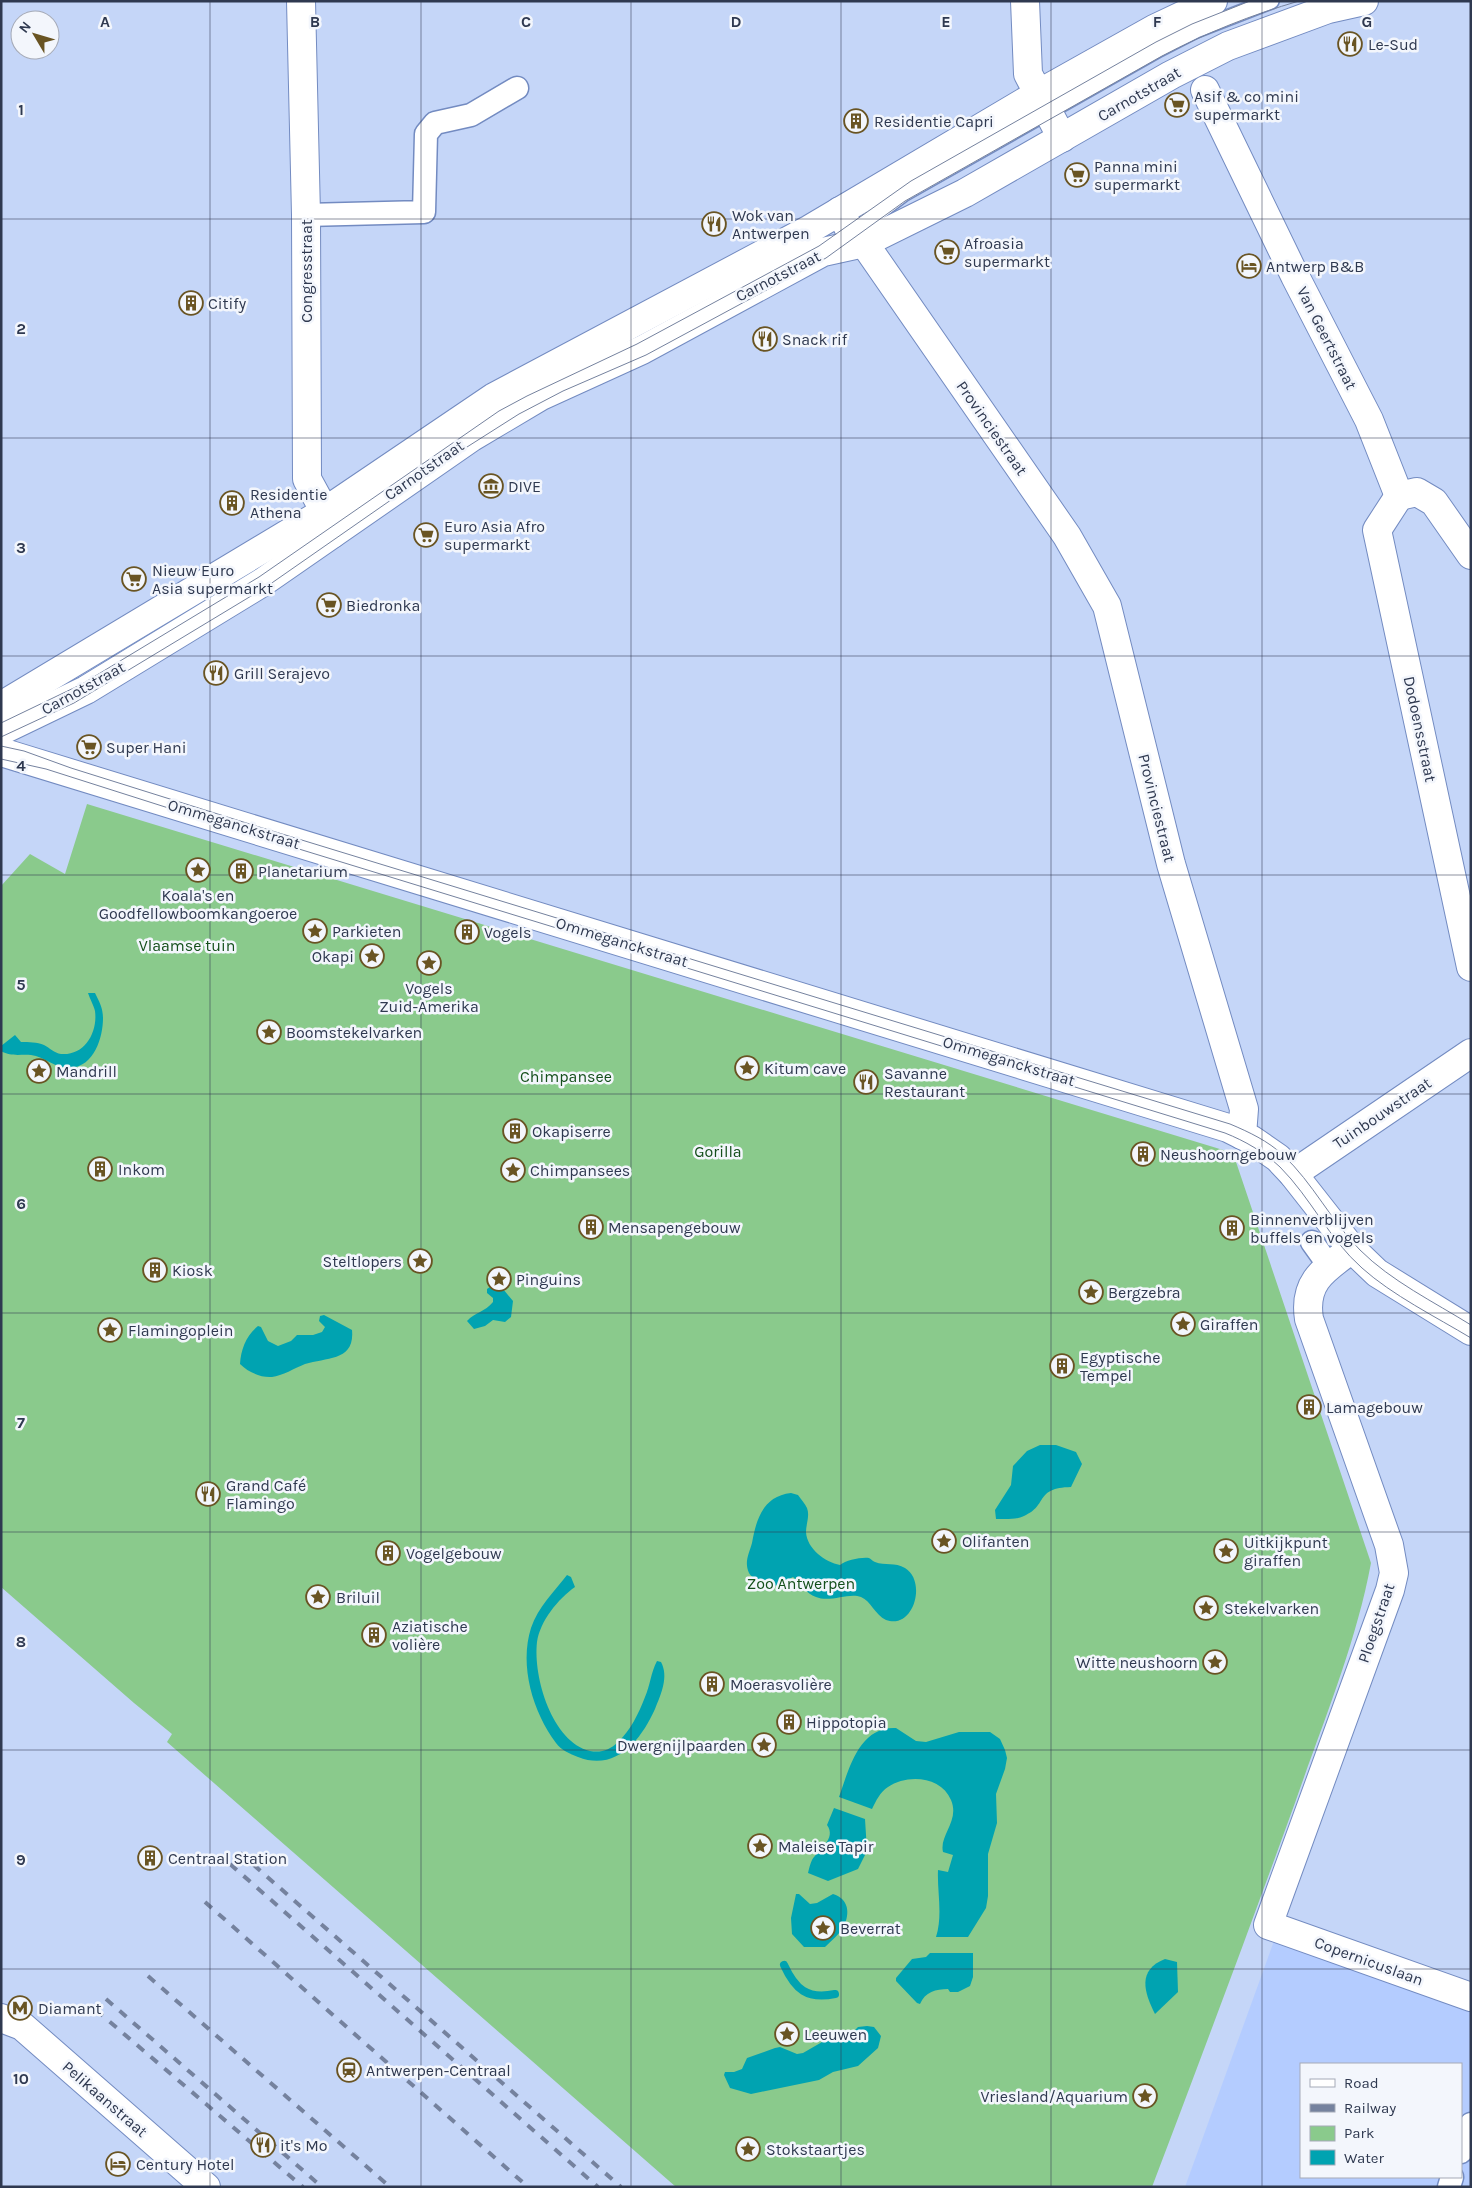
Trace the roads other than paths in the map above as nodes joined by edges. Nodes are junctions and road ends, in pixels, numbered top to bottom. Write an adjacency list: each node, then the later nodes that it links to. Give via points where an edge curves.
1 (301, 1): 10 (street, Congresstraat)
2 (1025, 1): 8 (street, via 1028,74)
3 (1214, 1): 8 (street, Carnotstraat, via 1154,29)
4 (1271, 1): 8 (lane, via 1196,30)
5 (1364, 1): 9 (street, Carnotstraat, via 1315,14 1228,46)
6 (517, 88): 10 (street, via 471,115 435,123 426,134 424,212)
7 (1205, 90): 12 (street, Van Geertstraat, via 1369,420)
8 (1043, 103): 9 (street); 11 (street, Carnotstraat)
9 (1062, 138): 11 (street, Carnotstraat, via 965,193)
10 (306, 215): 13 (street, Congresstraat, via 306,480)
11 (852, 229): 13 (street, Carnotstraat, via 823,252 642,350 510,413); 13 (street, Carnotstraat, via 793,238 494,397); 20 (street, Provinciestraat, via 1067,536 1107,606 1171,864 1244,1109)
12 (1398, 496): 14 (street, via 1417,492 1434,502); 18 (street, Dodoensstraat, via 1377,530)
13 (328, 523): 15 (street, Carnotstraat); 16 (street, Carnotstraat, via 262,582 86,690)
14 (1471, 555)
15 (1, 706)
16 (1, 731)
17 (1, 752): 20 (street, Ommeganckstraat, via 1196,1118)
18 (1471, 967)
19 (1471, 1053): 21 (street, Tuinbouwstraat)
20 (1242, 1135): 21 (street, via 1270,1151)
21 (1293, 1174): 22 (street)
22 (1352, 1249): 23 (street, via 1377,1273); 24 (street, Ploegstraat, via 1319,1274 1310,1290 1307,1309 1389,1545 1394,1573)
23 (1471, 1331)
24 (1268, 1925): 25 (street, Copernicuslaan)
25 (1471, 1997)
26 (1, 2018): 29 (street, Pelikaanstraat, via 22,2026)
27 (1471, 2124): 28 (street)
28 (1462, 2149)
29 (206, 2187)

